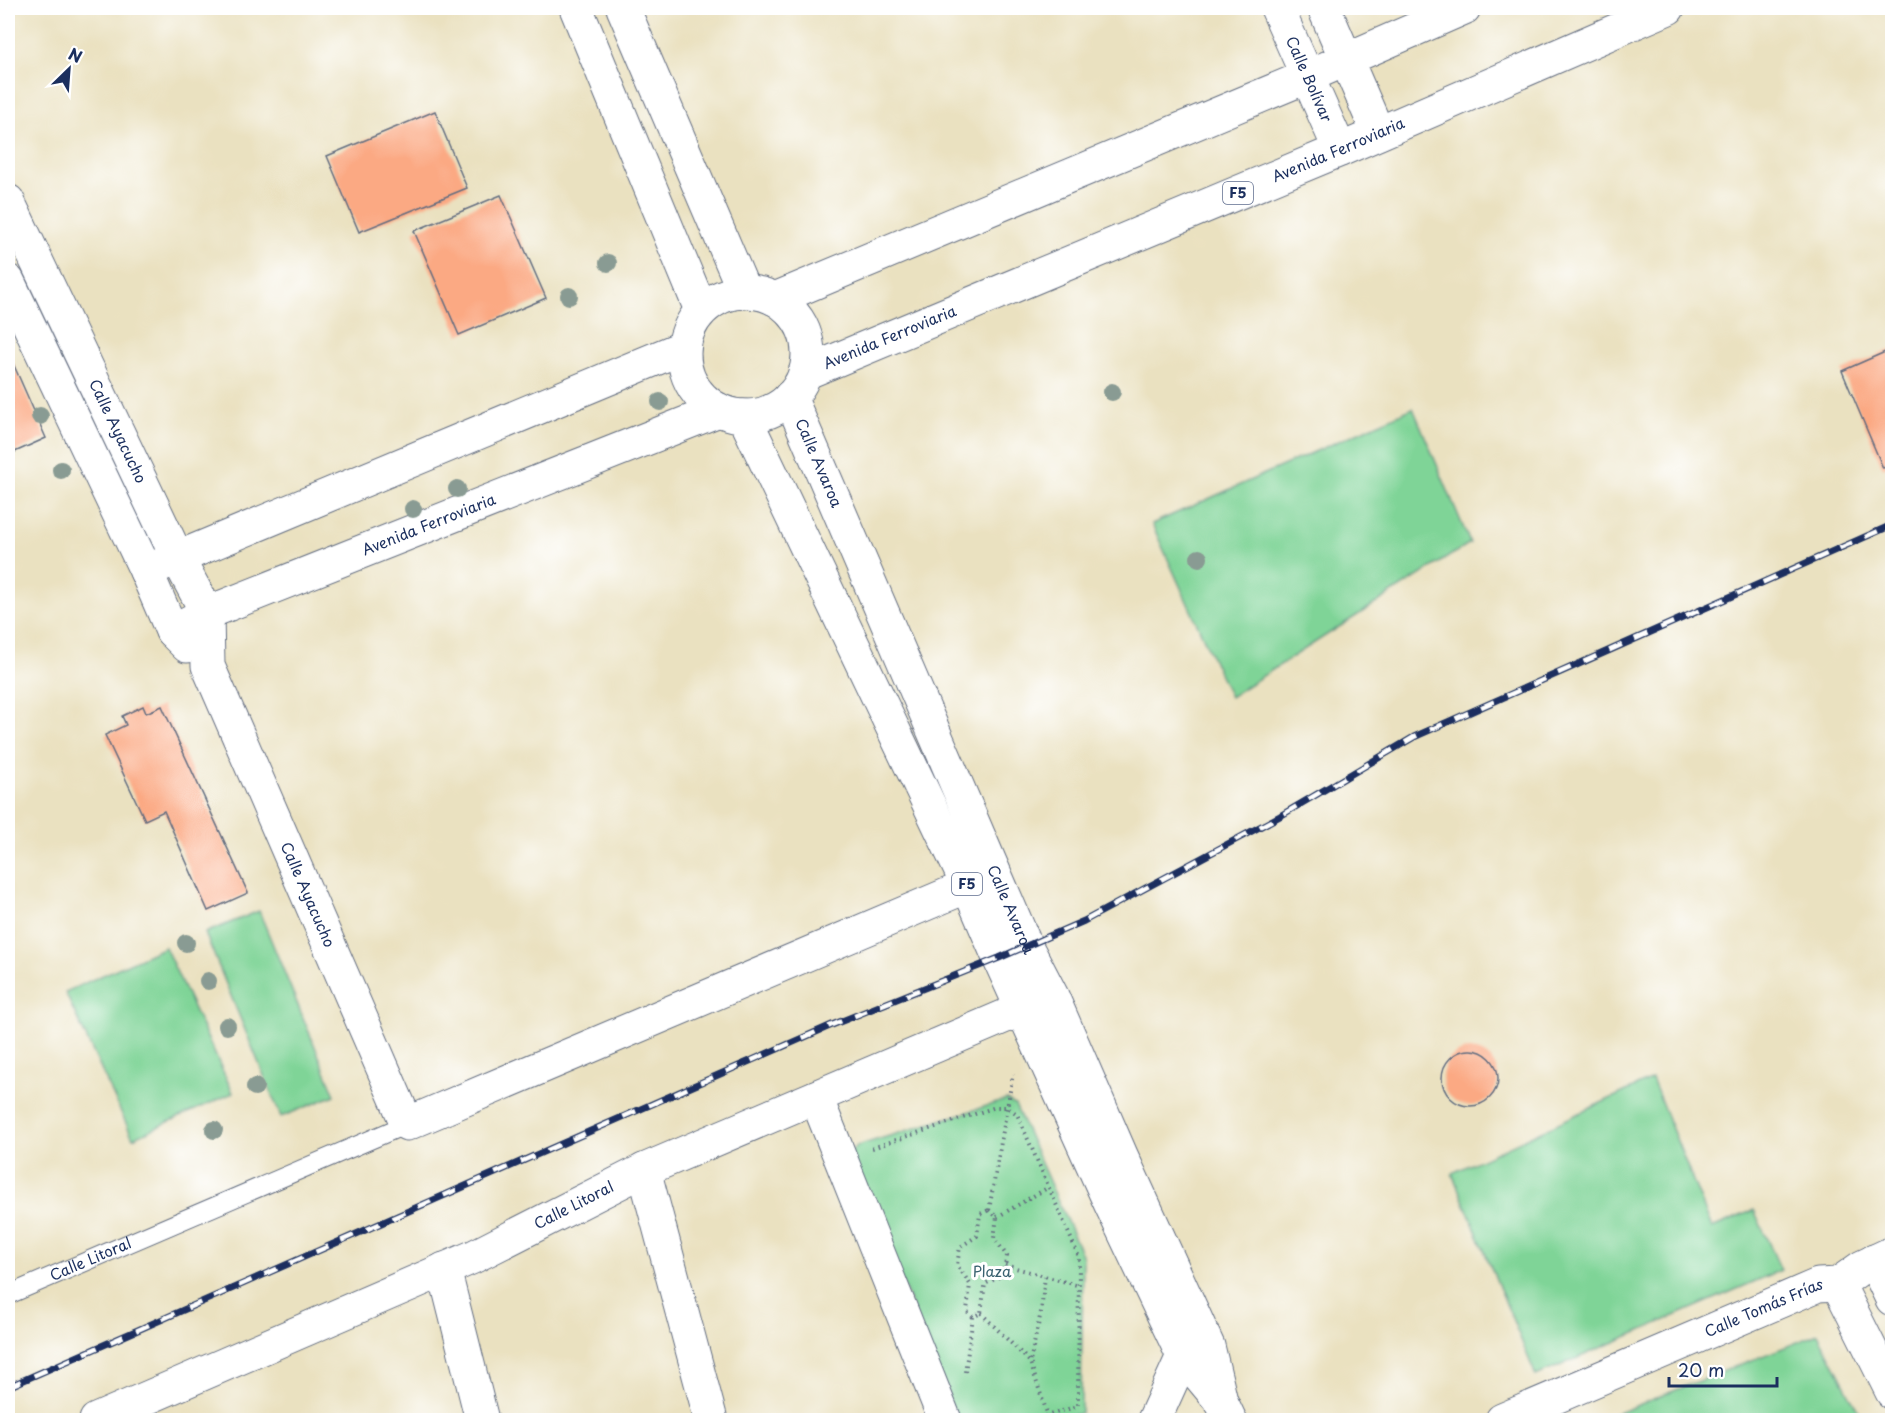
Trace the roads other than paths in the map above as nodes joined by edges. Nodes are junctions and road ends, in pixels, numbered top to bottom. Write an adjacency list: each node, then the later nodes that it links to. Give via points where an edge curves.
1 (576, 8): 15 (main road)
2 (623, 8): 13 (main road)
3 (1277, 8): 8 (main road, Calle Bolívar)
4 (1324, 8): 7 (main road)
5 (1464, 8): 7 (main road)
6 (1668, 8): 9 (main road, Avenida Ferroviaria / F5)
7 (1346, 59): 8 (main road); 9 (main road)
8 (1306, 76): 10 (main road, Calle Bolívar); 14 (main road)
9 (1378, 133): 10 (main road, Avenida Ferroviaria / F5)
10 (1340, 150): 17 (main road, Avenida Ferroviaria / F5)
11 (8, 201): 19 (main road, Calle Ayacucho)
12 (8, 281): 20 (main road, Calle Ayacucho)
13 (744, 291): 14 (main road); 15 (main road, via 728,294)
14 (775, 299): 17 (main road, via 790,309 806,339 808,356)
15 (701, 310): 16 (main road)
16 (684, 347): 18 (main road, via 685,366 692,384 704,398); 19 (main road)
17 (798, 385): 18 (main road, via 769,411); 25 (main road, Calle Avaroa / F5, via 1026,946)
18 (731, 413): 21 (main road, Avenida Ferroviaria); 24 (main road, Calle Avaroa / F5)
19 (177, 557): 20 (main road); 21 (main road, Calle Ayacucho)
20 (146, 571): 22 (main road, Calle Ayacucho)
21 (207, 613): 22 (main road, Avenida Ferroviaria); 23 (main road, Calle Ayacucho)
22 (172, 631): 23 (main road, Calle Ayacucho)
23 (208, 666): 28 (main road, Calle Ayacucho)
24 (968, 886): 26 (main road, Calle Avaroa / F5); 28 (main road, Calle Litoral)
25 (1052, 996): 26 (main road, Calle Litoral); 35 (main road, Calle Avaroa / F5, via 1121,1155)
26 (1023, 1010): 27 (main road, Calle Litoral); 35 (main road, Calle Avaroa / F5)
27 (816, 1097): 29 (main road, Calle Litoral); 41 (main road)
28 (407, 1124): 33 (lane, Calle Litoral)
29 (644, 1170): 31 (main road, Calle Litoral); 40 (main road)
30 (1883, 1257): 32 (main road, Calle Tomás Frías); 34 (main road)
31 (444, 1269): 38 (main road, Calle Litoral); 39 (main road)
32 (1838, 1284): 36 (main road); 43 (main road, Calle Tomás Frías, via 1818,1285)
33 (8, 1295)
34 (1893, 1299)
35 (1195, 1351): 37 (main road, Calle Avaroa / F5); 42 (main road)
36 (1893, 1392)
37 (1225, 1411)
38 (96, 1420)
39 (482, 1420)
40 (711, 1420)
41 (945, 1420)
42 (1154, 1420)
43 (1502, 1420)

